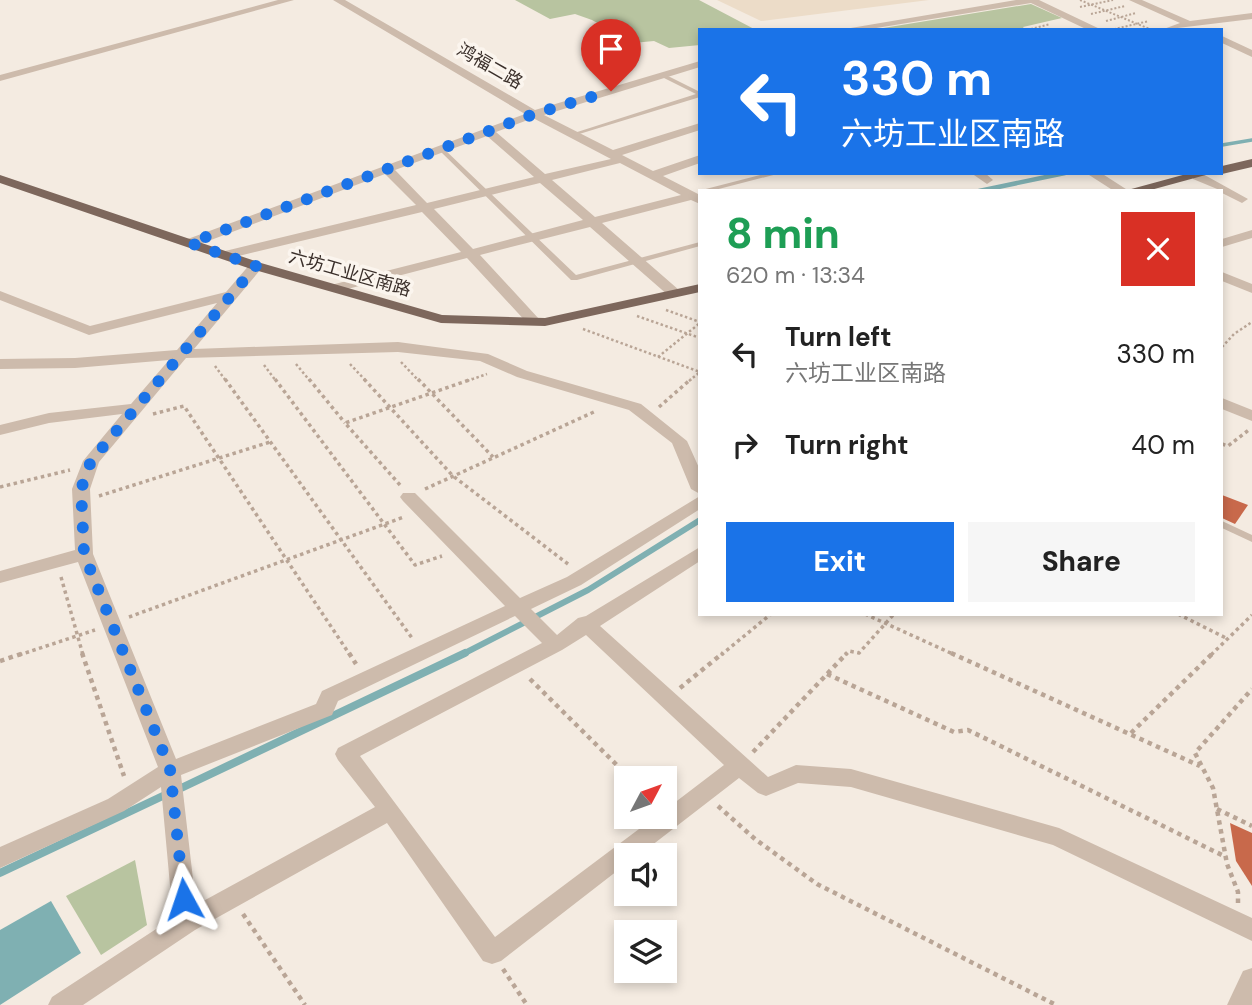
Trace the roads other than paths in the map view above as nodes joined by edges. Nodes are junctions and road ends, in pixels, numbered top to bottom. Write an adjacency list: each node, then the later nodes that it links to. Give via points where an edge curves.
1 (289, 0): 15 (street)
2 (338, 0): 18 (street, 鸿福二路)
3 (1032, 0): 7 (street); 8 (street)
4 (1137, 1): 6 (street)
5 (1252, 16): 6 (street)
6 (1189, 24): 9 (street); 10 (street)
7 (1092, 27)
8 (857, 28)
9 (1174, 28)
10 (1198, 28)
11 (1223, 40): 12 (street)
12 (1252, 54)
13 (698, 65): 14 (street)
14 (662, 75): 16 (lane); 18 (street)
15 (0, 78)
16 (698, 93)
17 (698, 95): 21 (lane)
18 (534, 114): 20 (street); 21 (street, 鸿福二路)
19 (698, 127): 23 (street)
20 (488, 131): 22 (street); 34 (street)
21 (574, 134): 23 (street, 鸿福二路)
22 (440, 149): 26 (street); 38 (lane)
23 (619, 157): 28 (street, 鸿福二路); 34 (street)
24 (698, 160): 28 (street)
25 (1252, 163): 27 (main road)
26 (387, 169): 42 (street); 46 (street)
27 (1223, 170)
28 (654, 175): 39 (street, 鸿福二路)
29 (770, 175): 35 (lane)
30 (1198, 175): 37 (main road)
31 (1204, 175): 40 (street)
32 (1096, 176): 36 (street)
33 (0, 179): 46 (main road, 六坊工业区南路)
34 (544, 179): 38 (street); 43 (street)
35 (716, 189)
36 (1119, 189)
37 (1138, 189)
38 (485, 193): 42 (street); 45 (lane)
39 (696, 194): 43 (street)
40 (1247, 198): 41 (street)
41 (1223, 204)
42 (425, 207): 49 (street); 50 (street)
43 (594, 222): 45 (street); 51 (street)
44 (1252, 234): 47 (street)
45 (532, 238): 49 (street); 51 (lane, via 574,278)
46 (190, 243): 50 (main road, 六坊工业区南路)
47 (1223, 243)
48 (698, 245): 51 (lane)
49 (471, 254): 54 (street); 60 (street)
50 (226, 255): 52 (main road, 六坊工业区南路)
51 (637, 261): 57 (street)
52 (256, 266): 54 (main road, 六坊工业区南路); 59 (street)
53 (1223, 276): 56 (street)
54 (335, 288): 60 (main road, 六坊工业区南路, via 441,319)
55 (698, 288): 57 (main road, 六坊工业区南路)
56 (1252, 289)
57 (674, 293): 60 (main road, 六坊工业区南路)
58 (0, 295): 59 (street, via 89,331)
59 (232, 295): 61 (street)
60 (534, 322)
61 (182, 354): 62 (street); 64 (street); 67 (street, via 388,347 483,357 635,407 679,441)
62 (0, 364)
63 (1223, 403): 65 (street)
64 (136, 408): 66 (street, via 49,418); 72 (street, via 89,465 81,489)
65 (1252, 416)
66 (0, 430)
67 (698, 484)
68 (698, 501): 75 (street, via 581,576)
69 (416, 503): 75 (street)
70 (1223, 524): 71 (lane)
71 (1252, 539)
72 (84, 554): 74 (street); 79 (street)
73 (698, 554): 76 (street)
74 (0, 577)
75 (517, 605): 77 (street); 79 (street, via 329,696 326,709)
76 (585, 623): 77 (street); 78 (street)
77 (555, 645): 80 (street, via 346,754)
78 (739, 766): 80 (street, via 492,953); 83 (street, via 766,788 796,774 851,778 1059,836)
79 (170, 769): 81 (street, via 116,804); 82 (street)
80 (390, 810): 82 (street)
81 (0, 858)
82 (186, 923): 85 (street)
83 (1245, 927)
84 (1252, 979): 86 (street)
85 (61, 1005)
86 (1240, 1005)

